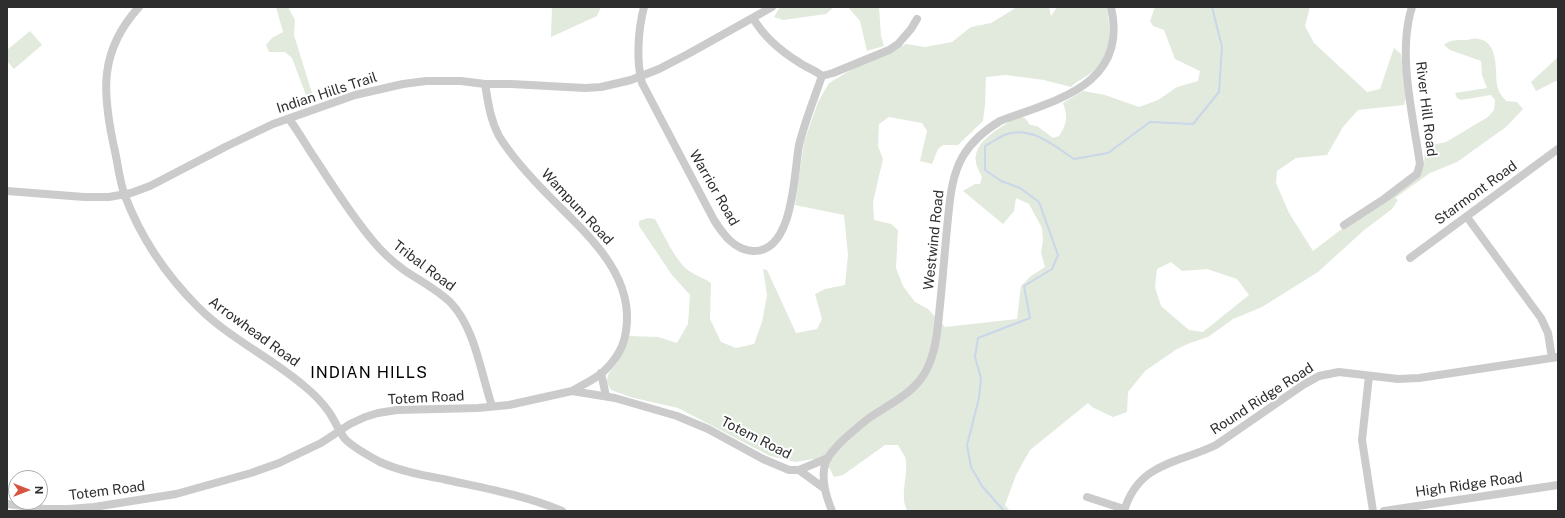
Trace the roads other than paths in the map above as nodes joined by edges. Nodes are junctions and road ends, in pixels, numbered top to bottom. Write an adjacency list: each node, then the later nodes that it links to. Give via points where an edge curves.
1 (139, 7): 14 (street, Arrowhead Road, via 116,39 107,67 107,109)
2 (644, 7): 8 (street, Warrior Road, via 638,64)
3 (772, 7): 6 (street, Indian Hills Trail)
4 (1111, 7): 25 (street, Westwind Road, via 1114,23 1112,46 1107,60 1096,76 1073,93 1000,121 975,140 966,152 958,167 952,189 937,331 928,368 909,393 869,418)
5 (1412, 7): 16 (street, River Hill Road, via 1407,26 1406,51 1419,169 1413,178)
6 (753, 18): 8 (street, Indian Hills Trail, via 682,57); 9 (street, via 776,46)
7 (917, 18): 9 (street, via 898,44 889,50)
8 (640, 76): 9 (street, Warrior Road, via 723,233 737,246 755,251 773,242 787,222 799,146); 10 (street, Indian Hills Trail, via 601,87 585,88)
9 (822, 76)
10 (485, 84): 11 (street, Indian Hills Trail, via 426,81 402,84 355,95); 19 (street, Wampum Road, via 493,124 502,140 533,179 593,240 606,257 621,286 627,312 626,333 616,357)
11 (289, 120): 14 (street, Indian Hills Trail, via 273,124 241,139 150,186); 23 (street, Tribal Road, via 358,223 374,242 386,255 448,300 459,313 471,338)
12 (1558, 149): 15 (street, Starmont Road)
13 (7, 191): 14 (street, Indian Hills Trail, via 84,198)
14 (124, 194): 24 (street, Arrowhead Road, via 150,247 189,298 212,320 302,384 328,410)
15 (1467, 217): 17 (street, Starmont Road); 18 (street, via 1541,318)
16 (1344, 225)
17 (1410, 258)
18 (1555, 358): 20 (street, Round Ridge Road, via 1418,378)
19 (601, 373): 21 (street, Wampum Road); 22 (street)
20 (1369, 376): 31 (street, Round Ridge Road, via 1332,372 1312,379 1216,445 1149,473 1131,493); 34 (street, via 1362,440)
21 (572, 391): 22 (street, Totem Road); 23 (street, Totem Road)
22 (606, 396): 26 (street, Totem Road, via 678,416 708,428 774,465)
23 (492, 406): 24 (street, Totem Road, via 378,413)
24 (341, 431): 30 (street, Totem Road, via 279,463 176,494 69,509); 32 (street, Arrowhead Road, via 345,438 364,453 396,468 485,488)
25 (828, 458): 26 (street, Totem Road); 28 (street, via 824,474)
26 (799, 470): 28 (street, Totem Road)
27 (1558, 485): 35 (street, High Ridge Road)
28 (825, 489): 33 (street)
29 (1087, 497): 31 (street)
30 (7, 504)
31 (1124, 510)
32 (562, 511)
33 (832, 511)
34 (1373, 511)
35 (1384, 511)

